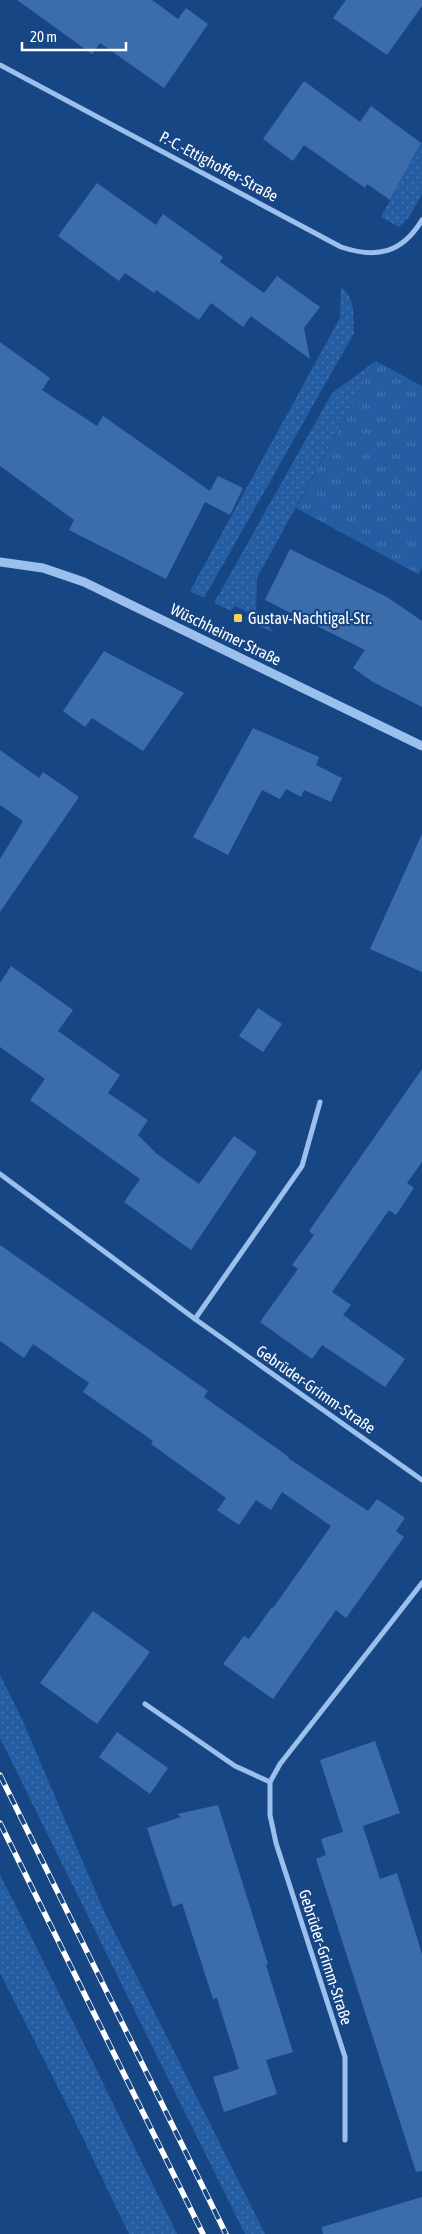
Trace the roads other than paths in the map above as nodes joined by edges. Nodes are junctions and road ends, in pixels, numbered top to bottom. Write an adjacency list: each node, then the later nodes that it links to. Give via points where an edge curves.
1 (0, 65): 2 (street, P.-C.-Ettighoffer-Straße, via 355,252 377,254 405,242)
2 (422, 220)
3 (0, 562): 4 (street, Wüschheimer Straße, via 49,569 84,582)
4 (422, 746)
5 (320, 1102): 7 (street, via 302,1166)
6 (0, 1174): 7 (street, Gebrüder-Grimm-Straße)
7 (195, 1319): 8 (street, Gebrüder-Grimm-Straße)
8 (422, 1480)
9 (422, 1583): 11 (street, via 292,1748)
10 (145, 1704): 11 (street, via 234,1766)
11 (270, 1782): 12 (street, Gebrüder-Grimm-Straße, via 270,1815 276,1843 345,2058)
12 (345, 2140)

